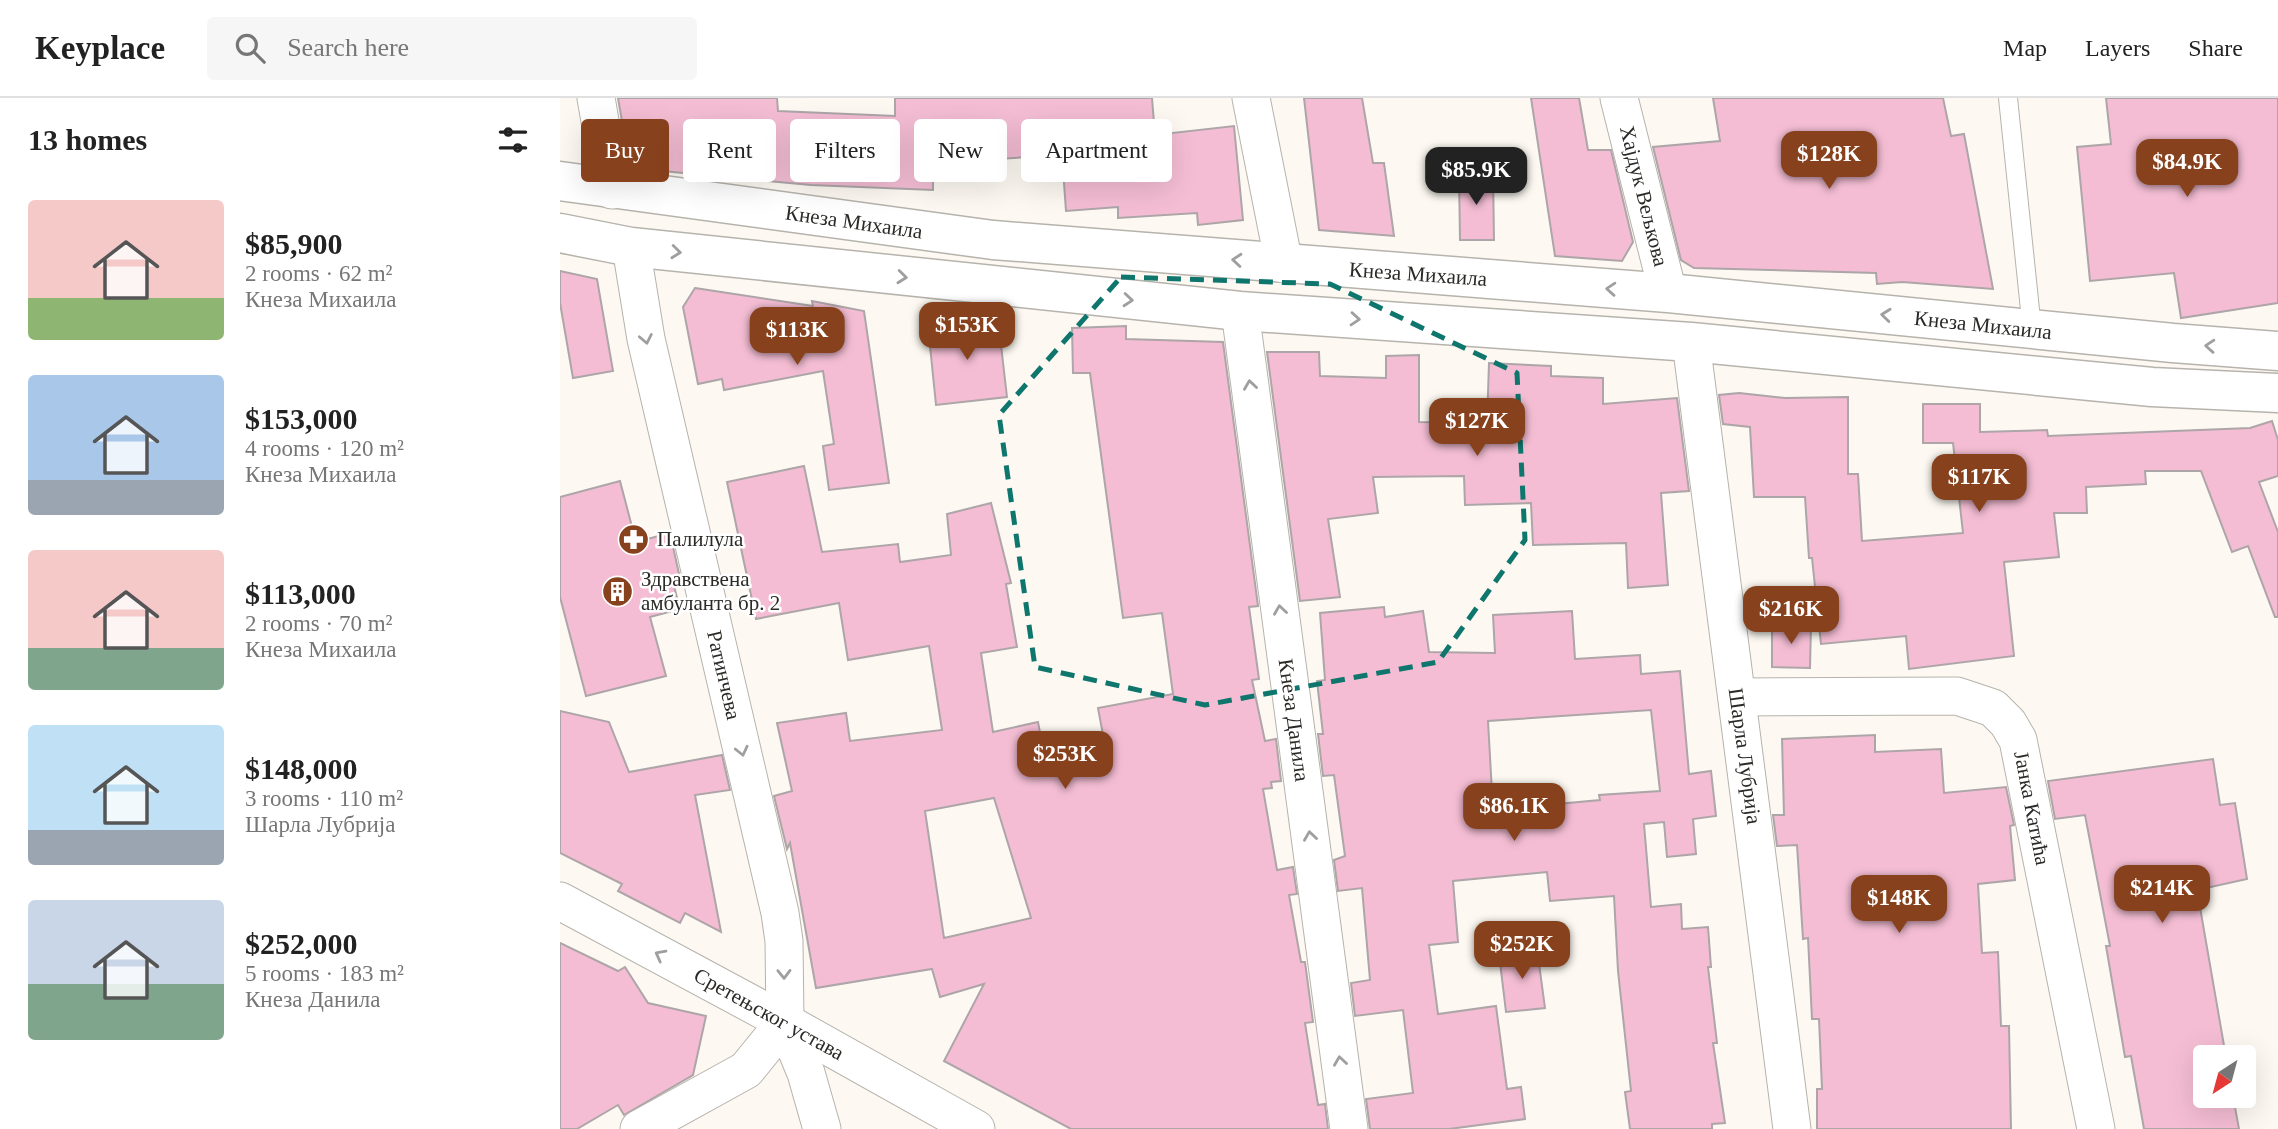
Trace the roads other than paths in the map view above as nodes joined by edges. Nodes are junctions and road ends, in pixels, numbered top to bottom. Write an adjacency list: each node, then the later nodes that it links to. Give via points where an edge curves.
1 (596, 98): 6 (street)
2 (1251, 98): 9 (street)
3 (1619, 98): 10 (street, Хајдук Вељкова)
4 (2008, 98): 12 (lane)
5 (560, 181): 6 (main road, Кнеза Михаила)
6 (612, 190): 9 (main road, Кнеза Михаила, one-way to 6, via 993,240)
7 (560, 233): 8 (main road)
8 (631, 247): 11 (main road, one-way to 11); 18 (street, Ратинчева, one-way to 18, via 646,339 780,913)
9 (1284, 264): 10 (main road, Кнеза Михаила, one-way to 9)
10 (1668, 293): 12 (main road, Кнеза Михаила, one-way to 10)
11 (1240, 311): 13 (main road, one-way to 13); 22 (street, Кнеза Данила, one-way to 11)
12 (2032, 329): 14 (main road, Кнеза Михаила, one-way to 12)
13 (1691, 342): 15 (main road, via 2152,387); 16 (street, Шарла Лубрија)
14 (2278, 351)
15 (2278, 393)
16 (1737, 697): 23 (street, Шарла Лубрија); 24 (street, Јанка Катића, via 1957,696 1993,708 2008,723 2018,740)
17 (560, 901): 18 (street, Сретењског устава, one-way to 17)
18 (785, 1021): 19 (street, via 746,1070); 20 (street, via 807,1073); 21 (street, Сретењског устава)
19 (639, 1129)
20 (822, 1129)
21 (976, 1129)
22 (1349, 1129)
23 (1792, 1129)
24 (2096, 1129)

